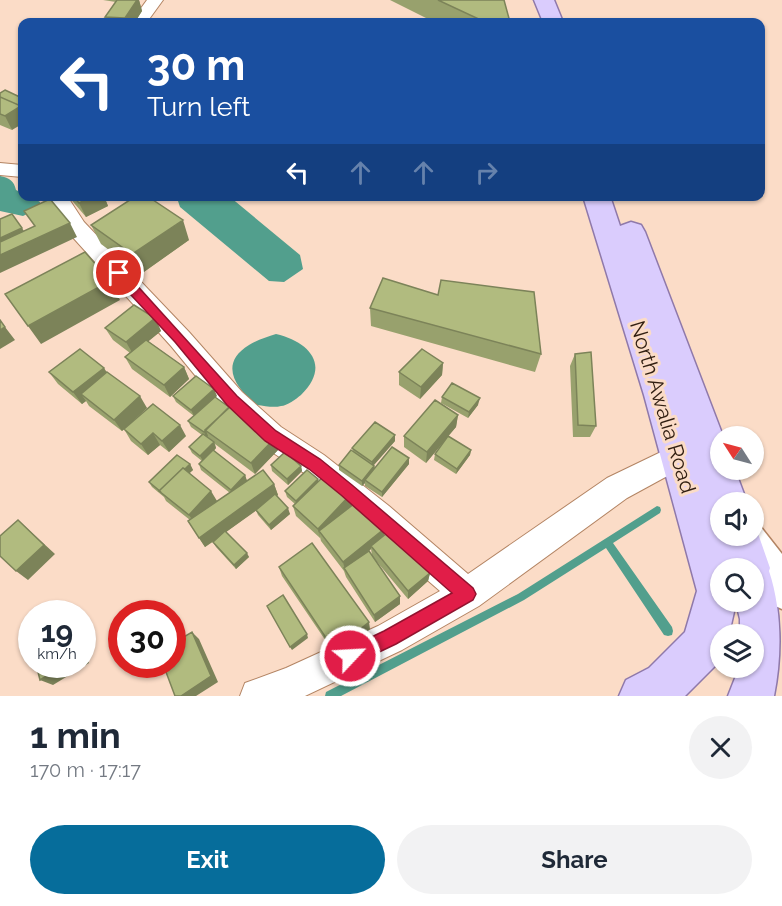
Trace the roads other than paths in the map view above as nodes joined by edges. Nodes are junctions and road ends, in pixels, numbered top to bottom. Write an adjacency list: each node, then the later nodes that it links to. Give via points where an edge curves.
1 (155, 0): 4 (street)
2 (527, 0): 5 (main road)
3 (544, 0): 6 (main road)
4 (142, 18)
5 (534, 18)
6 (551, 18)
7 (0, 169): 8 (street)
8 (18, 171)
9 (59, 201): 16 (street, via 76,227 232,400 271,436 314,464 378,516)
10 (598, 201): 19 (main road, North Awalia Road, via 661,395 718,591 704,645 664,684)
11 (620, 201): 13 (main road, North Awalia Road)
12 (662, 465): 16 (street, via 617,488)
13 (724, 492)
14 (749, 546): 15 (main road)
15 (782, 588)
16 (467, 594): 18 (street, via 390,638)
17 (760, 612): 20 (main road, via 762,666)
18 (258, 696)
19 (642, 696)
20 (751, 696)

